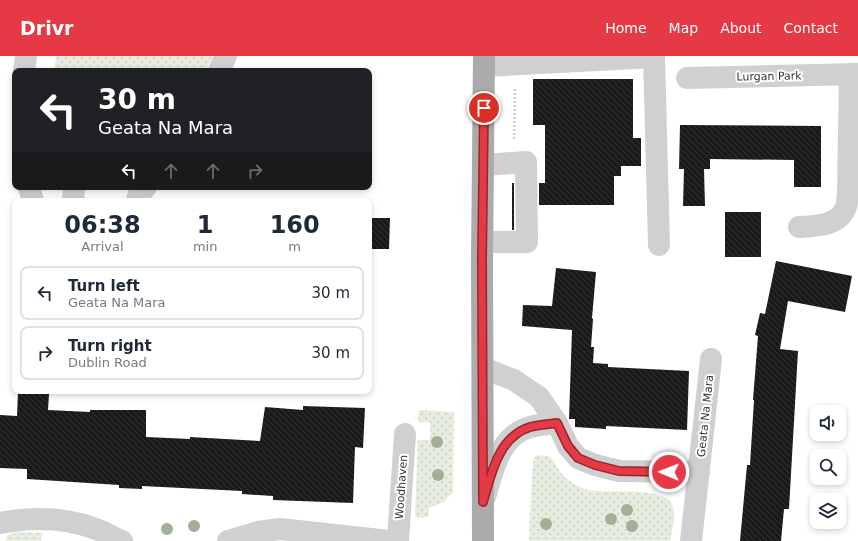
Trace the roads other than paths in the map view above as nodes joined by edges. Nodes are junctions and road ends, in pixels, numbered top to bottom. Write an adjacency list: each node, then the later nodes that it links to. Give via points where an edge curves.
1 (26, 56): 4 (street)
2 (226, 56): 5 (street)
3 (484, 61): 8 (main road); 13 (street, via 654,57)
4 (24, 68)
5 (220, 68)
6 (854, 74): 7 (street, Lurgan Park); 11 (street, Lurgan Park, via 845,211 826,224)
7 (687, 78)
8 (483, 165): 12 (main road); 12 (street, via 526,162 527,242)
9 (143, 190): 10 (street)
10 (138, 198)
11 (799, 226)
12 (482, 242): 15 (main road)
13 (658, 245)
14 (711, 359): 18 (street, Geata Na Mara)
15 (483, 368): 16 (street, Geata Na Mara, via 514,380 539,397); 19 (main road)
16 (557, 423): 18 (street, Geata Na Mara, via 568,446 578,458 595,465 619,471); 19 (street, via 529,427 510,439 496,460)
17 (405, 434): 24 (street, Woodhaven)
18 (699, 472): 26 (street, Geata Na Mara)
19 (483, 502): 25 (main road)
20 (0, 523): 21 (street, via 25,518 63,520 95,528)
21 (122, 541)
22 (228, 541): 23 (street, via 258,532 280,529)
23 (388, 541)
24 (398, 541)
25 (484, 541)
26 (691, 541)

